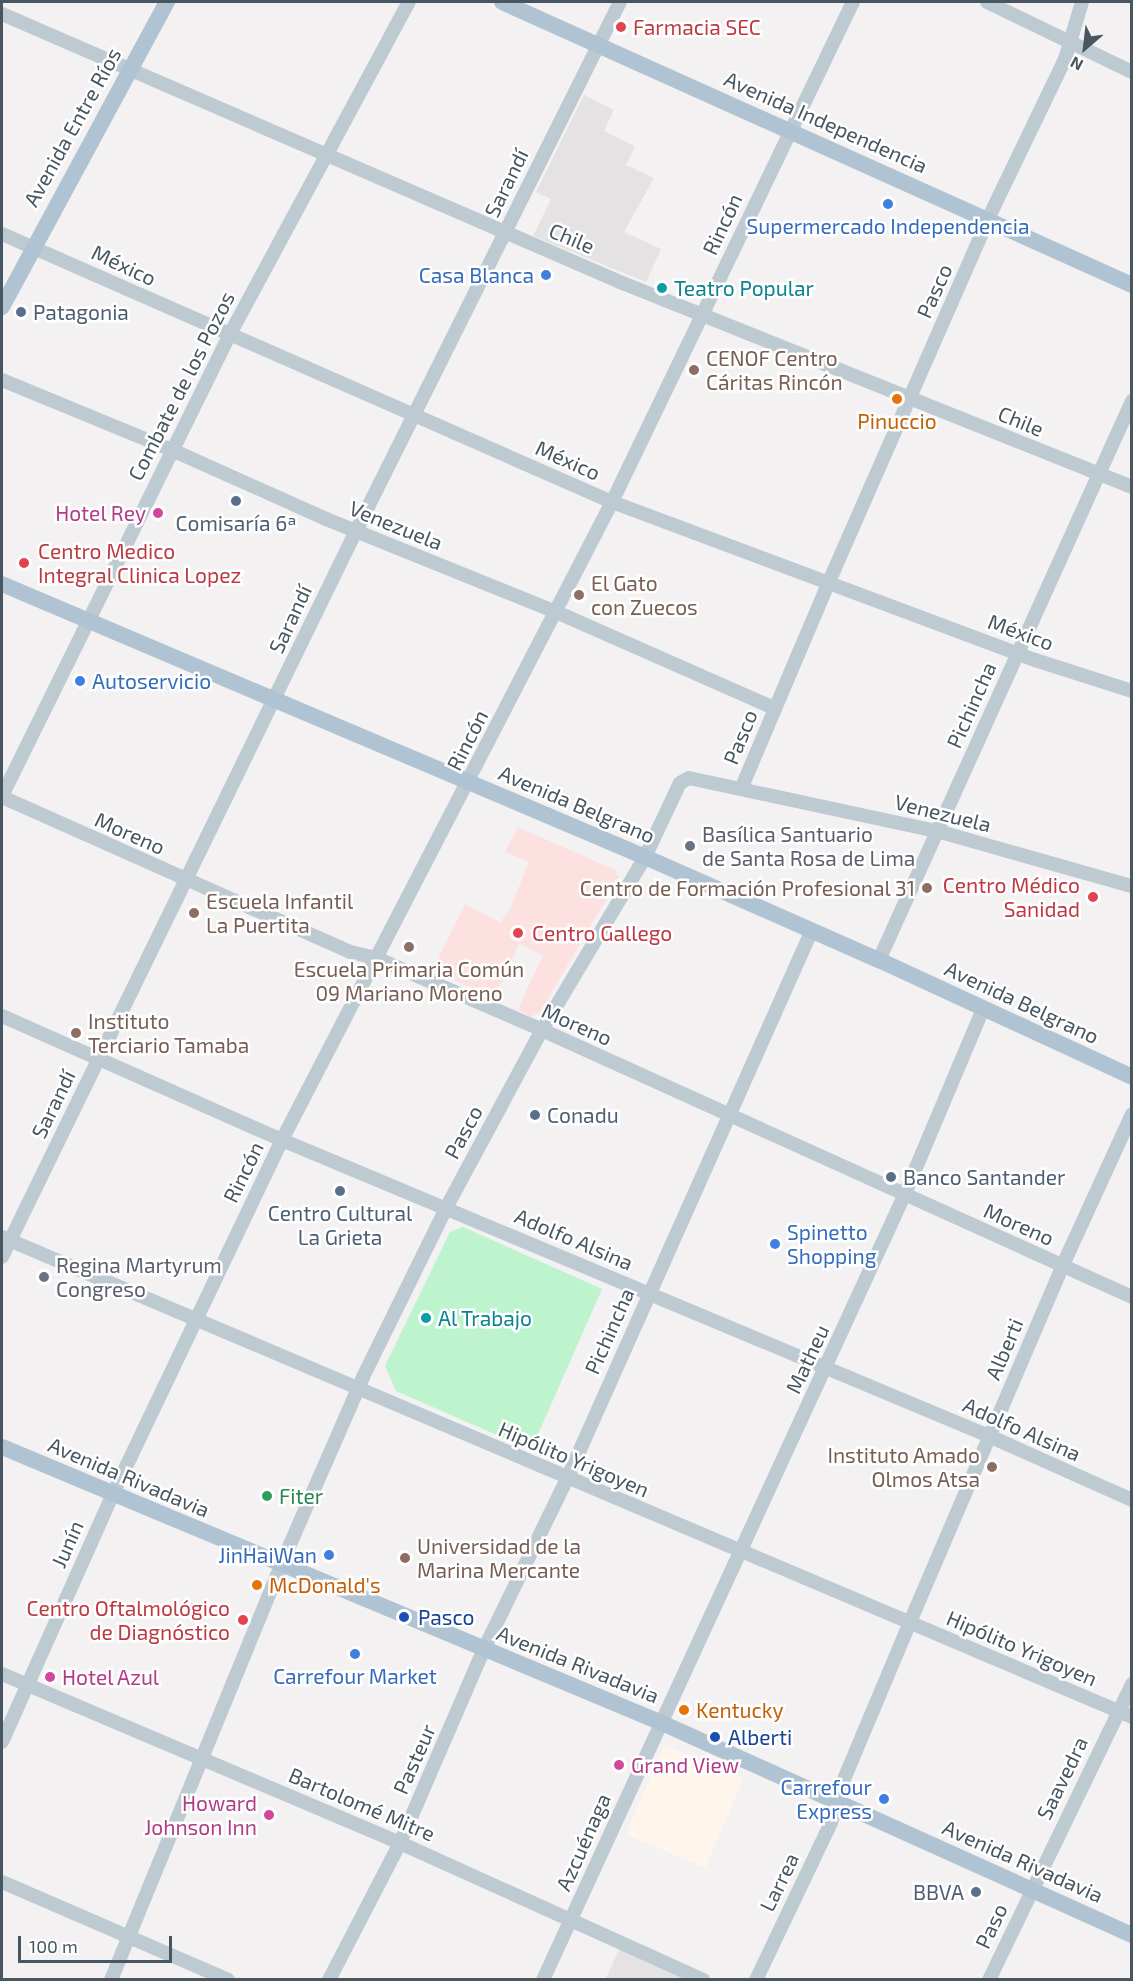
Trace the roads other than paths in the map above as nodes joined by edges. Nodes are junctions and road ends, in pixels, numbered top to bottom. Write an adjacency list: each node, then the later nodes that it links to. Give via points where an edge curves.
1 (167, 2): 11 (main road, Avenida Entre Ríos)
2 (409, 2): 14 (street, Combate de los Pozos)
3 (502, 2): 10 (main road, Avenida Independencia)
4 (620, 2): 10 (street, Sarandí)
5 (853, 2): 13 (street, Rincón)
6 (987, 2): 9 (street)
7 (1082, 2): 9 (street, Pasco)
8 (2, 14): 11 (street, Chile)
9 (1071, 44): 12 (street); 15 (street, Pasco)
10 (597, 45): 13 (main road, Avenida Independencia); 16 (street, Sarandí)
11 (129, 70): 14 (street, Chile); 18 (main road, Avenida Entre Ríos)
12 (1131, 72)
13 (790, 129): 15 (main road, Avenida Independencia); 21 (street, Rincón)
14 (327, 156): 16 (street, Chile); 22 (street, Combate de los Pozos)
15 (988, 219): 19 (main road, Avenida Independencia); 24 (street, Pasco)
16 (505, 232): 21 (street, Chile); 26 (street, Sarandí)
17 (2, 234): 18 (street, México)
18 (32, 247): 20 (main road, Avenida Entre Ríos); 22 (street, México)
19 (1131, 285)
20 (2, 307)
21 (702, 316): 24 (street, Chile); 30 (street, Rincón)
22 (229, 336): 26 (street, México); 27 (street, Combate de los Pozos)
23 (2, 380): 27 (street, Venezuela)
24 (910, 399): 28 (street, Chile); 33 (street, Pasco)
25 (1131, 401): 28 (street, Pichincha)
26 (415, 414): 30 (street, México); 31 (street, Sarandí)
27 (171, 450): 31 (street, Venezuela); 35 (street, Combate de los Pozos)
28 (1100, 475): 29 (street, Chile); 36 (street, Pichincha)
29 (1131, 487)
30 (612, 502): 33 (street, México); 34 (street, Rincón)
31 (356, 531): 34 (street, Venezuela); 38 (street, Sarandí)
32 (2, 584): 35 (main road, Avenida Belgrano)
33 (828, 584): 36 (street, México); 39 (street, Pasco)
34 (554, 611): 39 (street, Venezuela); 40 (street, Rincón)
35 (87, 620): 38 (main road, Avenida Belgrano); 42 (street, Combate de los Pozos)
36 (1017, 654): 37 (street, México); 43 (street, Pichincha)
37 (1131, 691)
38 (275, 700): 40 (main road, Avenida Belgrano); 45 (street, Sarandí)
39 (774, 708): 41 (street, Pasco)
40 (468, 783): 44 (main road, Avenida Belgrano); 48 (street, Rincón)
41 (741, 789): 43 (street, Venezuela); 44 (street, Pasco, via 689,778 680,783)
42 (2, 797): 45 (street, Moreno)
43 (937, 831): 46 (street, Venezuela); 49 (street, Pichincha)
44 (645, 856): 47 (main road, Avenida Belgrano); 52 (street, Pasco)
45 (185, 880): 48 (street, Moreno, via 350,952); 53 (street, Sarandí)
46 (1131, 886)
47 (812, 930): 49 (main road, Avenida Belgrano); 56 (street, Pichincha)
48 (376, 958): 52 (street, Moreno); 57 (street, Rincón)
49 (879, 960): 50 (main road, Avenida Belgrano)
50 (983, 1009): 54 (main road, Avenida Belgrano); 58 (street, Matheu)
51 (2, 1016): 53 (street, Adolfo Alsina)
52 (542, 1030): 56 (street, Moreno); 59 (street, Pasco)
53 (98, 1058): 57 (street, Adolfo Alsina); 60 (street, Sarandí)
54 (1131, 1077)
55 (1131, 1114): 62 (street, Alberti)
56 (728, 1116): 58 (street, Moreno); 63 (street, Pichincha)
57 (282, 1140): 59 (street, Adolfo Alsina); 65 (street, Rincón)
58 (904, 1196): 62 (street, Moreno); 66 (street, Matheu)
59 (446, 1208): 63 (street, Adolfo Alsina); 67 (street, Pasco)
60 (5, 1239): 61 (street, Sarandí); 65 (street, Hipólito Yrigoyen)
61 (2, 1257)
62 (1062, 1268): 64 (street, Moreno); 68 (street, Alberti)
63 (648, 1293): 66 (street, Adolfo Alsina); 70 (street, Pichincha)
64 (1131, 1297)
65 (195, 1321): 67 (street, Hipólito Yrigoyen); 71 (street, Rincón)
66 (826, 1367): 68 (street, Adolfo Alsina); 73 (street, Matheu)
67 (358, 1390): 70 (street, Hipólito Yrigoyen); 74 (street, Pasco)
68 (989, 1436): 72 (street, Adolfo Alsina); 75 (street, Alberti)
69 (2, 1447): 71 (main road, Avenida Rivadavia)
70 (567, 1479): 73 (street, Hipólito Yrigoyen); 76 (street, Pichincha)
71 (113, 1494): 74 (main road, Avenida Rivadavia); 79 (street, Junín)
72 (1131, 1500)
73 (741, 1552): 75 (street, Hipólito Yrigoyen); 82 (street, Matheu)
74 (281, 1565): 76 (main road, Avenida Rivadavia); 84 (street, Pasco)
75 (910, 1622): 80 (street, Hipólito Yrigoyen); 85 (street, Alberti)
76 (484, 1649): 82 (main road, Avenida Rivadavia); 86 (street, Pasteur)
77 (2, 1674): 79 (street, Bartolomé Mitre)
78 (1131, 1684): 80 (street, Saavedra)
79 (27, 1685): 83 (street, Junín); 84 (street, Bartolomé Mitre)
80 (1118, 1711): 81 (street, Hipólito Yrigoyen); 88 (street, Saavedra)
81 (1131, 1718)
82 (662, 1722): 85 (main road, Avenida Rivadavia); 89 (street, Azcuénaga)
83 (2, 1742)
84 (202, 1758): 86 (street, Bartolomé Mitre); 91 (street, Pasco)
85 (836, 1802): 88 (main road, Avenida Rivadavia); 97 (street, Larrea, via 831,1823)
86 (399, 1843): 89 (street, Bartolomé Mitre); 94 (street, Pasteur)
87 (2, 1882): 91 (street)
88 (1031, 1890): 90 (main road, Avenida Rivadavia); 98 (street, Paso)
89 (572, 1919): 95 (street, Azcuénaga); 96 (street, Bartolomé Mitre)
90 (1131, 1935)
91 (130, 1936): 92 (street, Pasco); 93 (street)
92 (111, 1980)
93 (228, 1980)
94 (329, 1980)
95 (543, 1980)
96 (703, 1980)
97 (756, 1980)
98 (989, 1980)

